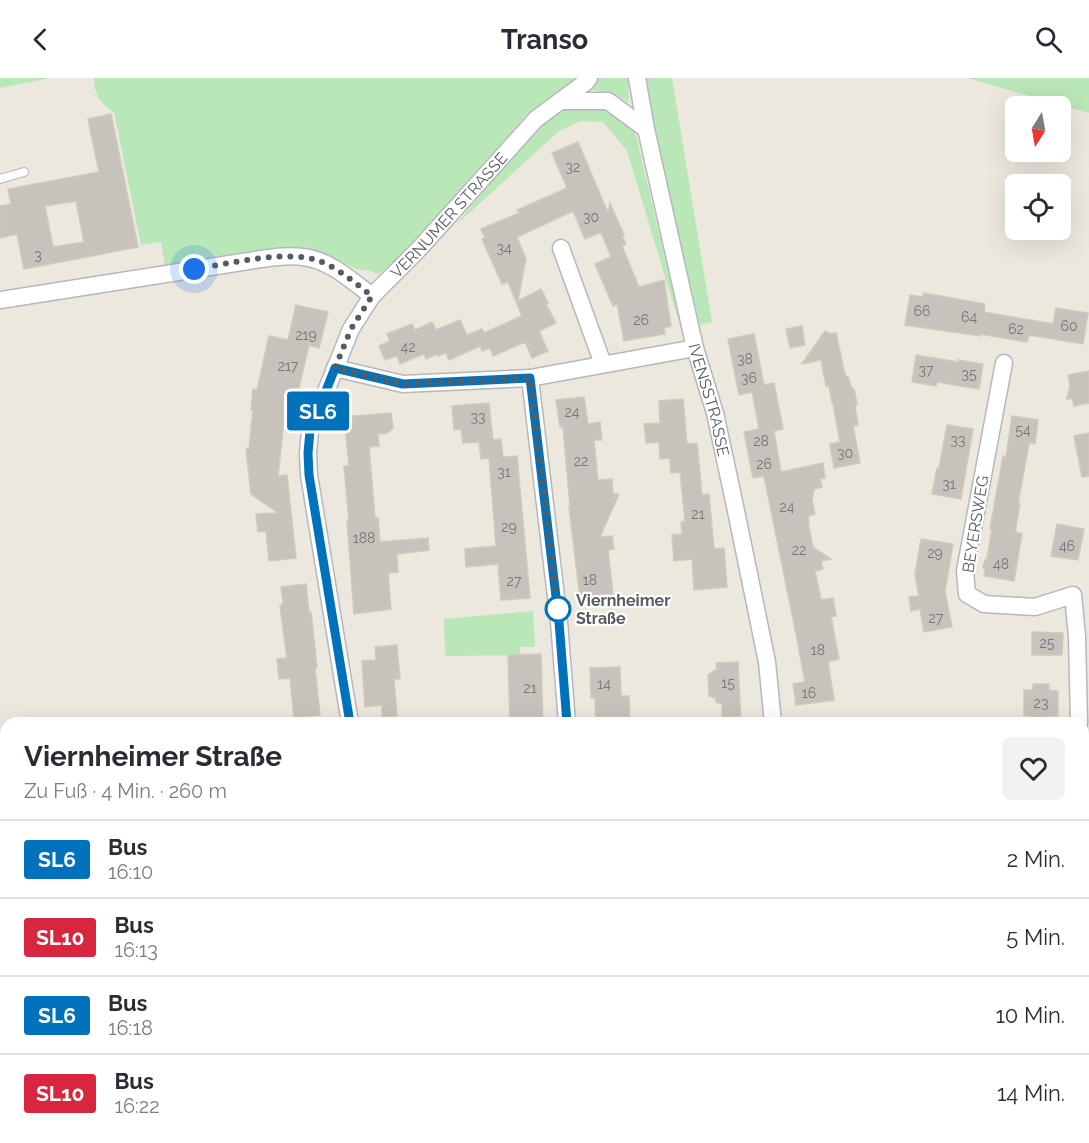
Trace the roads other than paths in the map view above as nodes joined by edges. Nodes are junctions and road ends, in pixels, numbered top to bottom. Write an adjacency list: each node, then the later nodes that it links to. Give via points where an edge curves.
1 (589, 78): 3 (street, VERNUMER STRASSE)
2 (637, 78): 4 (street, IVENSSTRASSE)
3 (560, 101): 4 (street, via 608,101); 8 (street, VERNUMER STRASSE, via 536,119)
4 (646, 129): 10 (street, IVENSSTRASSE)
5 (24, 172): 6 (lane)
6 (0, 179)
7 (561, 248): 12 (street)
8 (372, 296): 9 (street, via 322,262 291,256); 13 (street, VERNUMER STRASSE, via 351,329)
9 (0, 300)
10 (695, 348): 12 (street); 17 (street, IVENSSTRASSE, via 715,413 767,662)
11 (1004, 363): 18 (street, BEYERSWEG, via 965,571 967,594 984,604 1035,607 1073,595)
12 (603, 364): 14 (street)
13 (335, 368): 14 (street, via 403,384); 15 (street, VERNUMER STRASSE, via 310,431 308,453)
14 (530, 378): 16 (street)
15 (349, 717)
16 (567, 717)
17 (772, 717)
18 (1078, 717)

